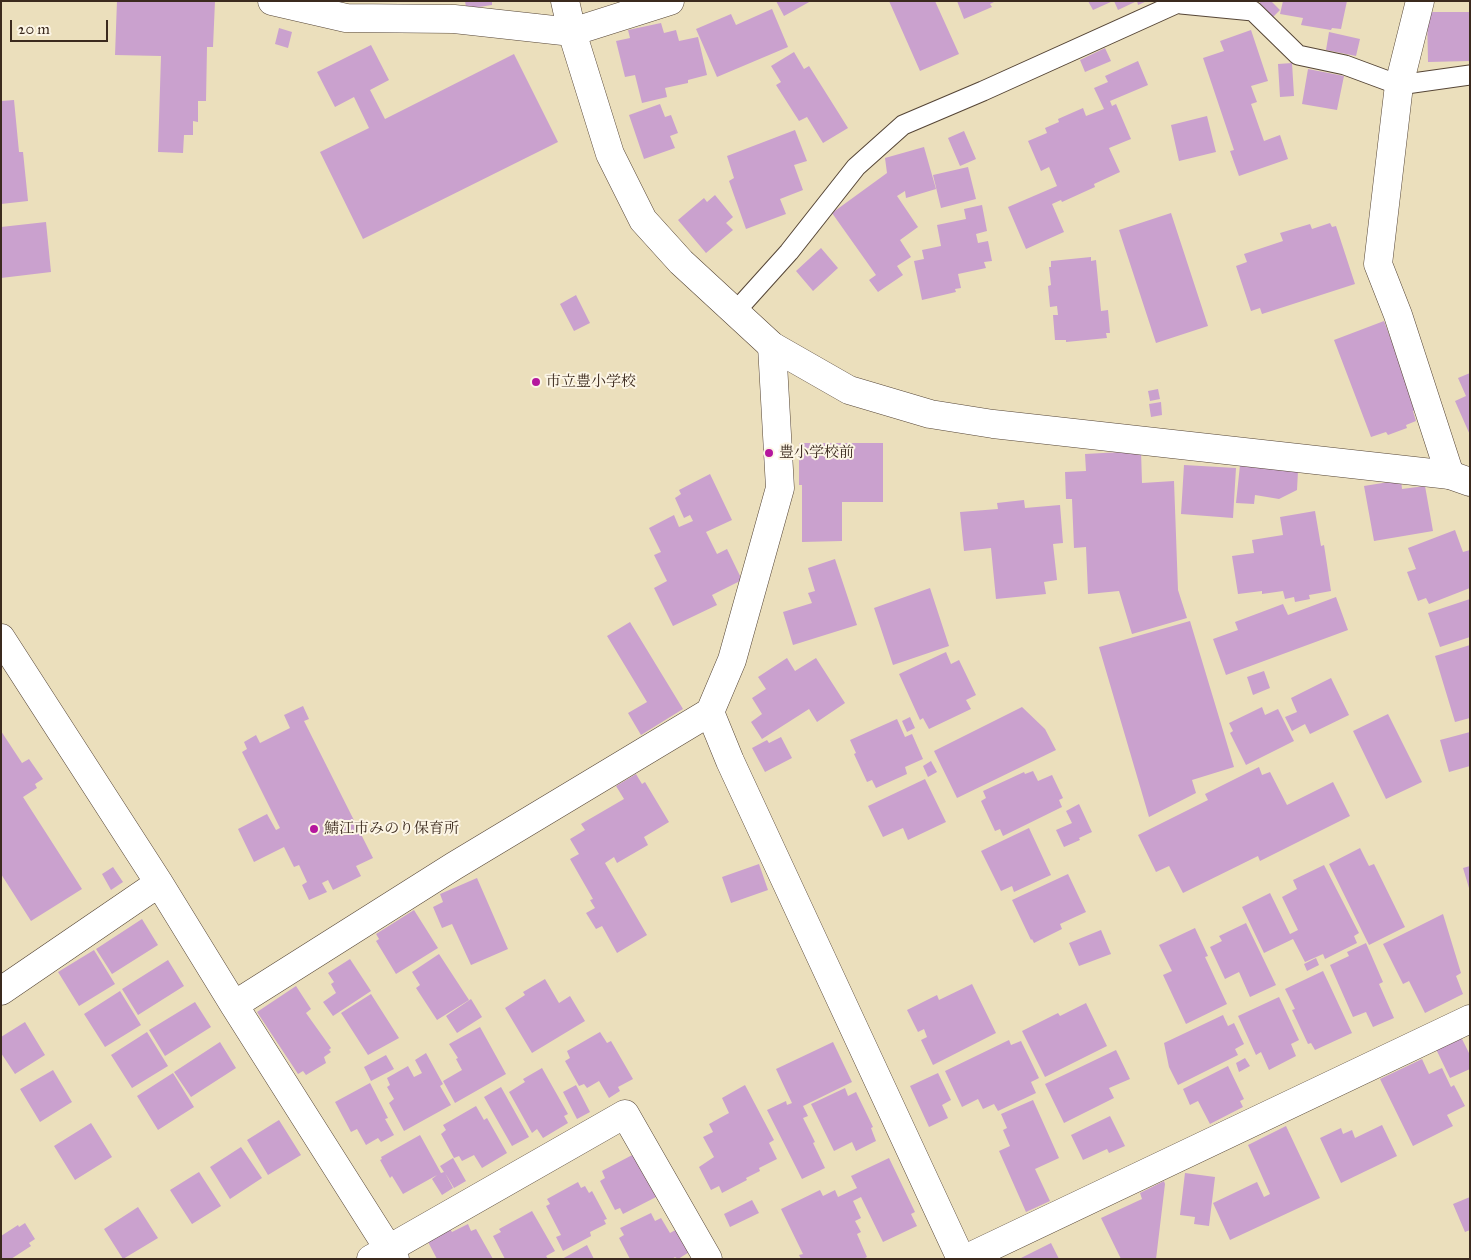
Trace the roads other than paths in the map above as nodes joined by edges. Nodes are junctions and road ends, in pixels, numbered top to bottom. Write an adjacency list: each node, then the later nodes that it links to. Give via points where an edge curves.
1 (272, 1): 6 (street, via 346,18 454,19)
2 (565, 1): 6 (street)
3 (670, 1): 6 (street)
4 (1420, 1): 8 (street)
5 (1180, 2): 8 (lane, via 1253,10 1298,55 1346,65); 9 (lane, via 903,125 856,167 789,252)
6 (572, 32): 9 (street, via 610,154 643,220 681,262)
7 (1470, 75): 8 (lane)
8 (1399, 85): 11 (street, via 1378,264)
9 (735, 312): 10 (street)
10 (772, 346): 11 (street, via 849,390 930,414); 13 (street, via 780,488 732,660)
11 (1460, 479)
12 (1, 638): 14 (street)
13 (710, 712): 16 (street, via 454,866); 20 (street)
14 (159, 883): 15 (street); 16 (street)
15 (1, 991)
16 (234, 1005): 18 (street)
17 (1470, 1019): 21 (street)
18 (385, 1255): 19 (street, via 625,1114)
19 (708, 1259)
20 (961, 1259)
21 (965, 1259)

